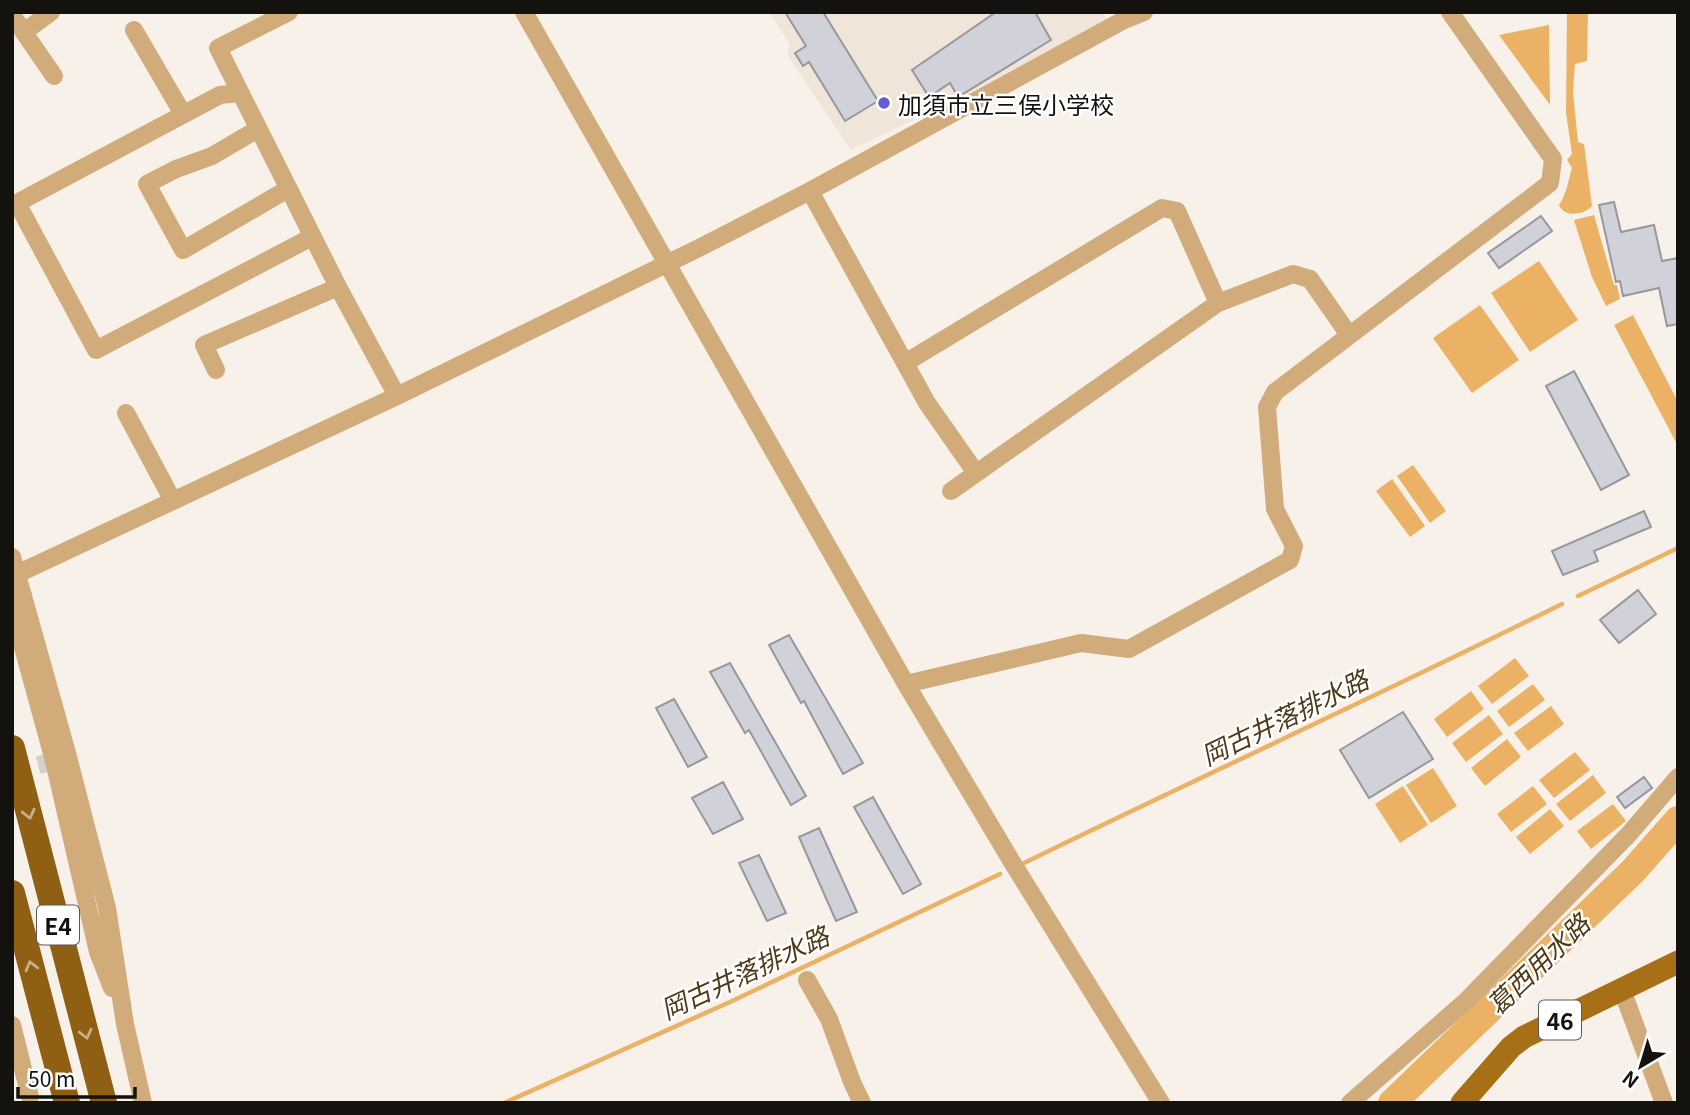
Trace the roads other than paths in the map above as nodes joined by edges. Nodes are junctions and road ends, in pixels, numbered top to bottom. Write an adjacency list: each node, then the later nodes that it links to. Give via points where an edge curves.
1 (51, 12): 9 (street)
2 (289, 12): 11 (street, via 218,48)
3 (524, 12): 17 (street)
4 (1144, 12): 7 (street)
5 (1450, 12): 20 (street, via 1553,159 1550,183)
6 (12, 15): 9 (street)
7 (1120, 17): 15 (street)
8 (134, 30): 12 (street)
9 (24, 32): 10 (street)
10 (54, 76)
11 (240, 93): 12 (street, via 220,95); 13 (street)
12 (183, 114): 16 (street, via 17,203 96,350)
13 (258, 129): 14 (street); 14 (street, via 212,156 147,184 183,250)
14 (288, 189): 16 (street)
15 (810, 191): 17 (street); 21 (street)
16 (312, 237): 18 (street)
17 (666, 263): 23 (street); 29 (street)
18 (338, 287): 22 (street, via 204,345); 23 (street)
19 (1218, 303): 20 (street, via 1293,274 1310,279); 21 (street, via 1177,211 1162,208); 25 (street)
20 (1349, 335): 29 (street, via 1275,392 1267,408 1275,509 1294,546 1290,560 1129,649 1081,643)
21 (905, 363): 25 (street)
22 (216, 370)
23 (397, 396): 27 (street)
24 (126, 413): 27 (street)
25 (976, 473): 26 (street)
26 (951, 491)
27 (173, 501): 28 (street)
28 (15, 566): 41 (street, via 107,908)
29 (905, 684): 43 (street)
30 (12, 748): 40 (highway, E4, one-way to 40)
31 (1678, 777): 44 (street, via 1629,834 1466,1001)
32 (12, 893): 39 (highway, E4, one-way to 32)
33 (1678, 962): 35 (main road, 46)
34 (807, 981): 42 (street, via 829,1019)
35 (1622, 990): 45 (main road, 46, via 1518,1042); 46 (street)
36 (12, 1025): 38 (street)
37 (12, 1049): 38 (street)
38 (30, 1100)
39 (67, 1103)
40 (104, 1103)
41 (143, 1103)
42 (862, 1103)
43 (1161, 1103)
44 (1350, 1103)
45 (1462, 1103)
46 (1664, 1103)

